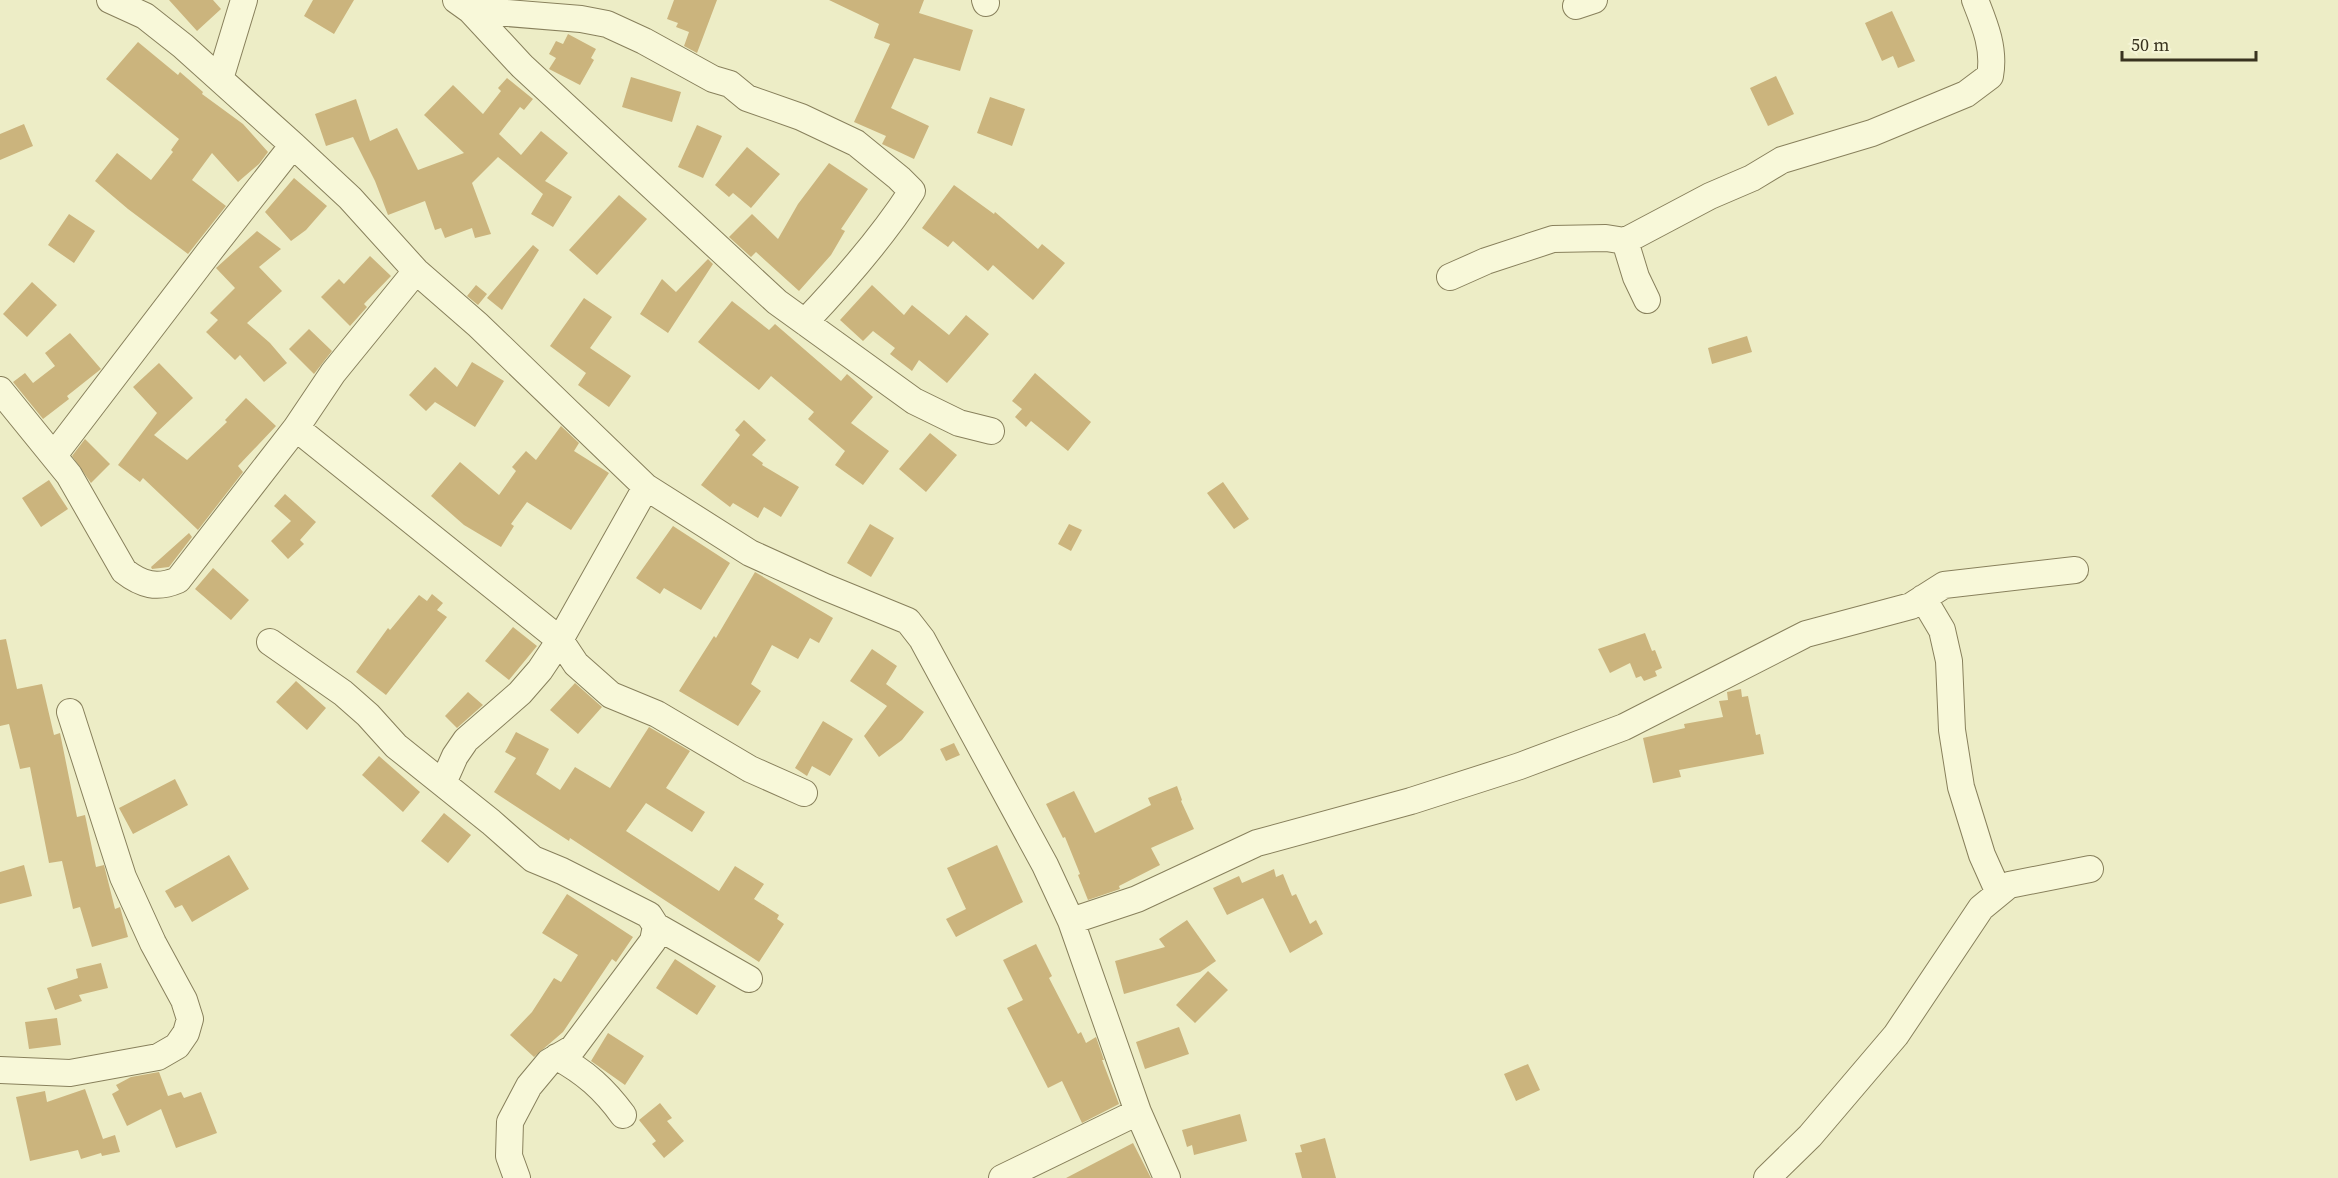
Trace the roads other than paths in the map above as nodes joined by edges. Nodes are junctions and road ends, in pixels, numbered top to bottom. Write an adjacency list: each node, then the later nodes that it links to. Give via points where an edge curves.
1 (110, 0): 5 (street, via 145,16)
2 (244, 0): 5 (street)
3 (1975, 0): 7 (street, via 1988,30 1992,62 1990,76 1966,94 1872,133 1782,160)
4 (463, 5): 11 (street, via 661,196 777,302); 11 (street, via 607,24 730,84 747,98 801,117 856,143 899,178 912,191 886,230)
5 (220, 79): 6 (street)
6 (293, 145): 8 (street, via 350,198); 15 (street)
7 (1625, 241): 9 (street, via 1553,239); 10 (street)
8 (416, 271): 13 (street, via 333,373); 16 (street, via 478,325)
9 (1450, 277)
10 (1647, 300)
11 (805, 322): 14 (street, via 914,401 959,423)
12 (0, 390): 15 (street)
13 (296, 428): 15 (street, via 178,580 164,586 134,579 124,571); 19 (street)
14 (990, 430)
15 (54, 454)
16 (646, 487): 19 (street); 26 (street, via 750,553 908,621 922,639 1045,865)
17 (2075, 570): 18 (street, via 1944,585)
18 (1923, 598): 25 (street, via 1942,630 1949,661 1952,730 1961,788); 26 (street, via 1911,606 1806,634 1623,727 1411,801 1257,843 1137,899)
19 (561, 640): 22 (street, via 520,693 466,740); 23 (street, via 576,664 611,695 657,714 750,769)
20 (270, 642): 22 (street, via 343,693 396,746)
21 (70, 712): 30 (street, via 123,877 190,1019 177,1046 158,1057 70,1073)
22 (443, 783): 27 (street, via 533,859 649,915)
23 (804, 793)
24 (2090, 869): 25 (street, via 2009,885)
25 (1999, 893): 36 (street, via 1981,908 1896,1035 1810,1136)
26 (1071, 921): 31 (street)
27 (656, 926): 28 (street); 29 (street, via 653,941 573,1048)
28 (749, 979)
29 (557, 1057): 32 (street, via 587,1075); 33 (street, via 529,1086 510,1122 509,1156)
30 (0, 1069)
31 (1138, 1112): 34 (street); 35 (street)
32 (623, 1115)
33 (517, 1178)
34 (1002, 1178)
35 (1167, 1178)
36 (1767, 1178)

